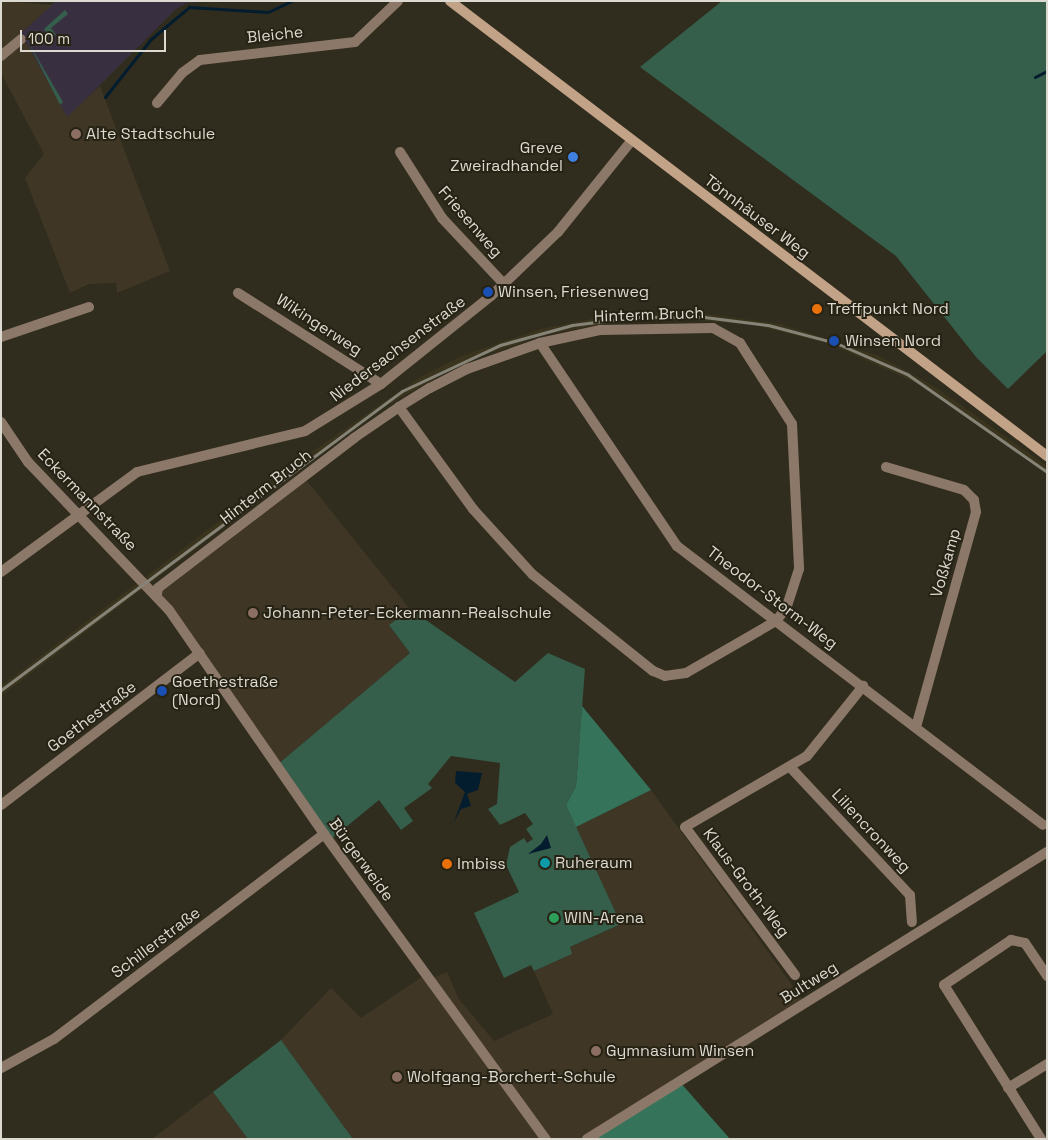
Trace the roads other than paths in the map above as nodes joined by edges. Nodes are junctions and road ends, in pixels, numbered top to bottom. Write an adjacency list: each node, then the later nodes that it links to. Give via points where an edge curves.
1 (398, 1): 5 (street, Bleiche, via 355,42 200,60 182,73)
2 (450, 1): 6 (main road, Tönnhäuser Weg)
3 (21, 39): 4 (street)
4 (1, 56)
5 (157, 103)
6 (632, 140): 8 (street, Niedersachsenstraße, via 565,225); 16 (main road, Tönnhäuser Weg)
7 (400, 152): 8 (street, Friesenweg, via 442,218)
8 (504, 284): 13 (street, Niedersachsenstraße)
9 (238, 294): 13 (street, Wikingerweg)
10 (89, 307): 11 (street)
11 (1, 337)
12 (540, 343): 14 (street, Hinterm Bruch, via 467,369); 21 (street, Theodor-Storm-Weg, via 677,546); 21 (street, Hinterm Bruch, via 600,330 713,328 740,343 785,411 795,438 800,569 796,588)
13 (381, 384): 18 (street, Niedersachsenstraße, via 305,431 137,472)
14 (399, 407): 20 (street, Hinterm Bruch, via 312,469); 21 (street, via 473,509 533,575 653,671 665,676 686,673)
15 (1, 422): 18 (street, Eckermannstraße, via 28,462)
16 (1047, 456)
17 (886, 467): 24 (street, Voßkamp, via 964,490 974,500 976,512)
18 (80, 512): 19 (street, Niedersachsenstraße); 20 (street, Eckermannstraße)
19 (1, 572)
20 (157, 594): 22 (street, Bürgerweide)
21 (776, 621): 23 (street, Theodor-Storm-Weg)
22 (200, 654): 26 (street, Goethestraße); 28 (street, Bürgerweide)
23 (863, 686): 24 (street, Theodor-Storm-Weg); 25 (street, Klaus-Groth-Weg, via 813,749)
24 (916, 727): 27 (street, Theodor-Storm-Weg)
25 (791, 768): 30 (street, Liliencronweg, via 910,895); 31 (street, Klaus-Groth-Weg, via 724,800 685,827)
26 (1, 805)
27 (1043, 825)
28 (324, 834): 34 (street, Schillerstraße, via 54,1039); 36 (street, Bürgerweide)
29 (1047, 852): 37 (street, Bultweg)
30 (912, 922)
31 (795, 974)
32 (1047, 976): 35 (street, via 1025,943 1011,940 944,985)
33 (1047, 1064): 35 (street)
34 (1, 1068)
35 (1008, 1088): 38 (street)
36 (546, 1139)
37 (587, 1139)
38 (1041, 1139)

